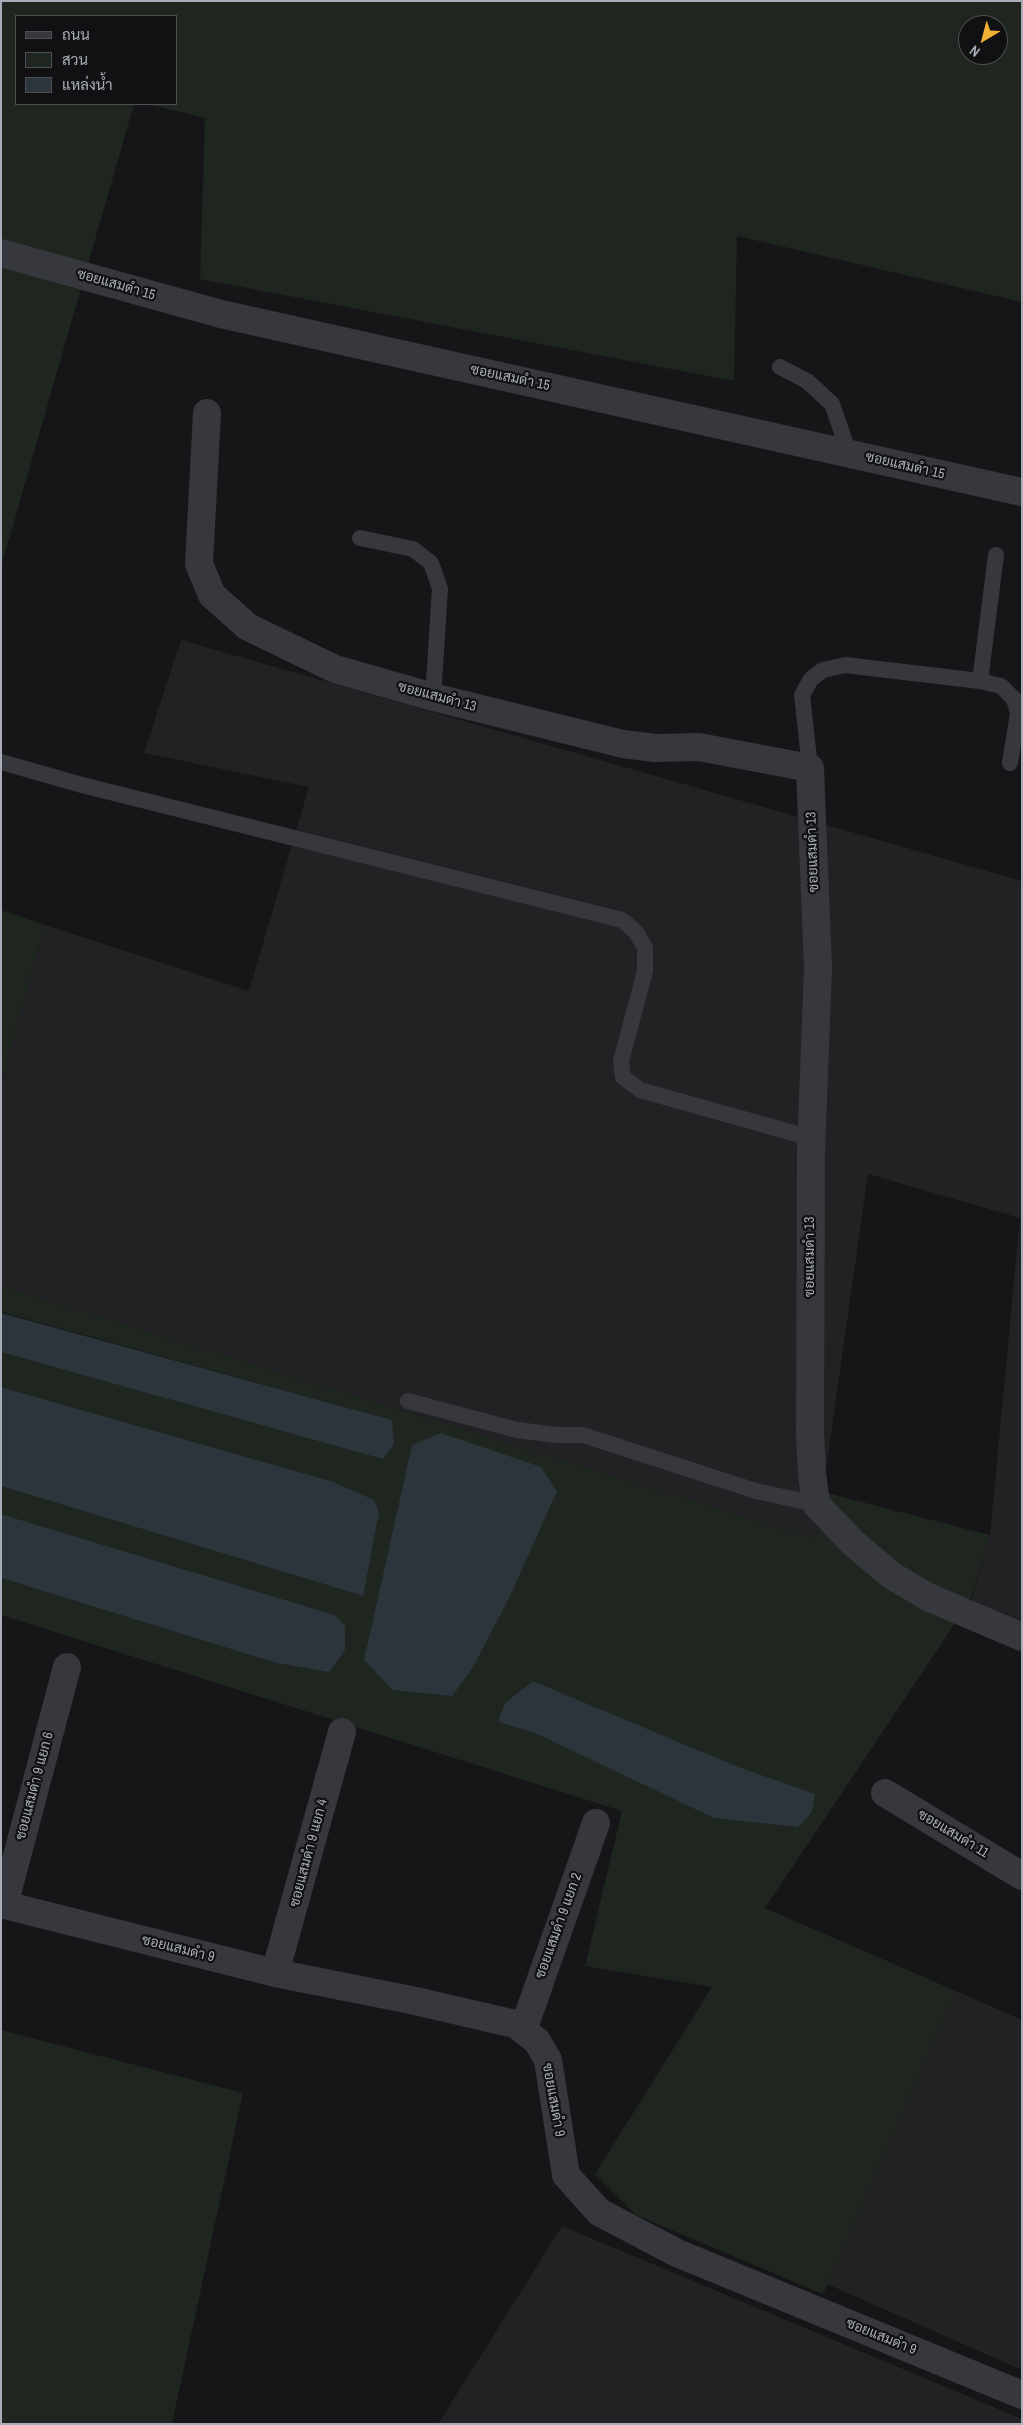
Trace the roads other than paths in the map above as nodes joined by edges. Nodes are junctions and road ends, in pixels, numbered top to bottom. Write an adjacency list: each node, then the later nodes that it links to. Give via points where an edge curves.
1 (1, 253): 4 (street, ซอยแสมดำ 15, via 221,314)
2 (780, 367): 4 (lane, via 807,381 832,404)
3 (207, 414): 9 (street, ซอยแสมดำ 13, via 199,564 212,595 248,627 334,669)
4 (849, 453): 5 (street, ซอยแสมดำ 15)
5 (1022, 492)
6 (360, 538): 9 (lane, via 413,549 431,562 440,589)
7 (996, 555): 8 (lane)
8 (980, 681): 11 (lane, via 1001,686 1014,700 1018,713); 12 (lane, via 845,665 823,670 811,679 802,695)
9 (433, 697): 12 (street, ซอยแสมดำ 13, via 623,744 655,748 698,747)
10 (1, 762): 13 (lane, via 622,920 636,932 645,948 645,971 621,1061 624,1077 640,1090)
11 (1010, 763)
12 (810, 768): 13 (street, ซอยแสมดำ 13, via 818,968)
13 (811, 1138): 15 (street, ซอยแสมดำ 13, via 810,1434)
14 (408, 1400): 15 (lane, via 517,1430 583,1435 756,1491)
15 (816, 1504): 16 (street, via 852,1542 891,1575 928,1597)
16 (1022, 1637)
17 (67, 1667): 22 (street, ซอยแสมดำ 9 แยก 6)
18 (342, 1732): 23 (street, ซอยแสมดำ 9 แยก 4)
19 (885, 1793): 21 (street, ซอยแสมดำ 11)
20 (596, 1822): 24 (street, ซอยแสมดำ 9 แยก 2)
21 (1022, 1876)
22 (3, 1904): 23 (street, ซอยแสมดำ 9)
23 (275, 1973): 24 (street, ซอยแสมดำ 9, via 420,2002 515,2024)
24 (522, 2030): 25 (street, ซอยแสมดำ 9, via 537,2041 548,2060 566,2175 599,2212 677,2253)
25 (1022, 2395)

